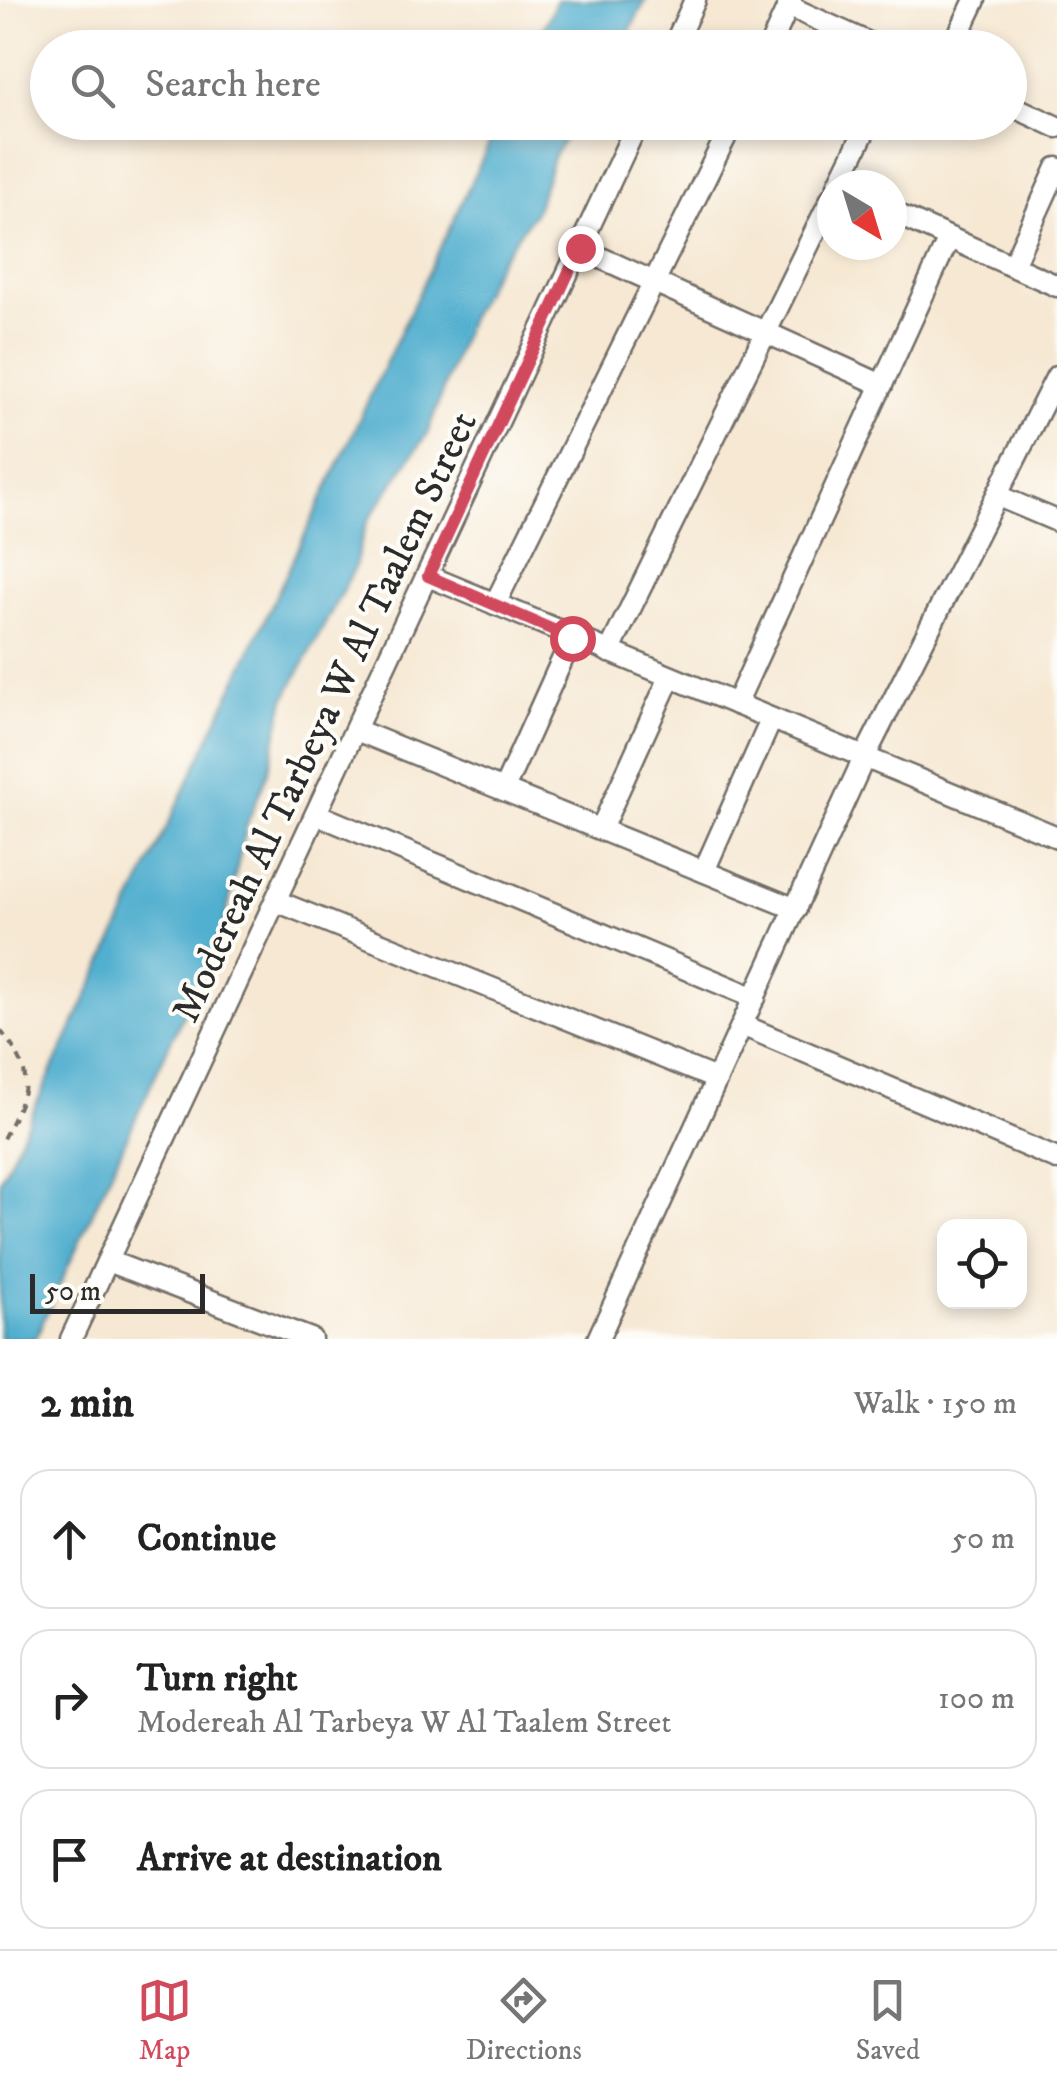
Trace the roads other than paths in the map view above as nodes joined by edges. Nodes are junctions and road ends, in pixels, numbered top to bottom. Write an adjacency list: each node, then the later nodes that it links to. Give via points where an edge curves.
1 (695, 0): 4 (street)
2 (975, 0): 7 (street)
3 (789, 3): 5 (street); 6 (street)
4 (681, 30)
5 (776, 30)
6 (844, 30)
7 (961, 30)
8 (1027, 113): 9 (street)
9 (1057, 127)
10 (630, 140): 18 (street, Modereah Al Tarbeya W Al Taalem Street)
11 (725, 140): 20 (street)
12 (860, 140): 14 (street)
13 (1057, 168): 19 (street)
14 (845, 170)
15 (907, 219): 17 (street)
16 (817, 228): 22 (street)
17 (949, 238): 19 (street); 24 (street)
18 (580, 248): 20 (street); 28 (street, Modereah Al Tarbeya W Al Taalem Street)
19 (1013, 264): 21 (street)
20 (658, 283): 22 (street); 29 (street)
21 (1057, 286)
22 (766, 333): 24 (street); 31 (street)
23 (1057, 376): 25 (street)
24 (882, 386): 33 (street)
25 (1051, 402): 26 (street)
26 (998, 496): 27 (street); 36 (street)
27 (1057, 521)
28 (428, 576): 29 (street); 35 (street, Modereah Al Tarbeya W Al Taalem Street)
29 (496, 604): 30 (street)
30 (572, 638): 31 (street); 37 (street)
31 (609, 652): 32 (street)
32 (670, 677): 33 (street); 39 (street)
33 (736, 704): 34 (street)
34 (772, 720): 36 (street); 41 (street)
35 (356, 730): 37 (street); 38 (street, Modereah Al Tarbeya W Al Taalem Street)
36 (863, 760): 40 (street); 43 (street)
37 (504, 789): 39 (street)
38 (316, 814): 42 (street, Modereah Al Tarbeya W Al Taalem Street); 44 (street)
39 (601, 829): 41 (street)
40 (1057, 837)
41 (704, 871): 43 (street)
42 (276, 901): 46 (street); 48 (street, Modereah Al Tarbeya W Al Taalem Street)
43 (796, 909): 44 (street)
44 (755, 998): 45 (street)
45 (742, 1024): 46 (street); 47 (street)
46 (716, 1078): 51 (street)
47 (1057, 1158)
48 (108, 1261): 49 (street, Modereah Al Tarbeya W Al Taalem Street); 50 (street)
49 (71, 1339)
50 (311, 1339)
51 (598, 1339)

